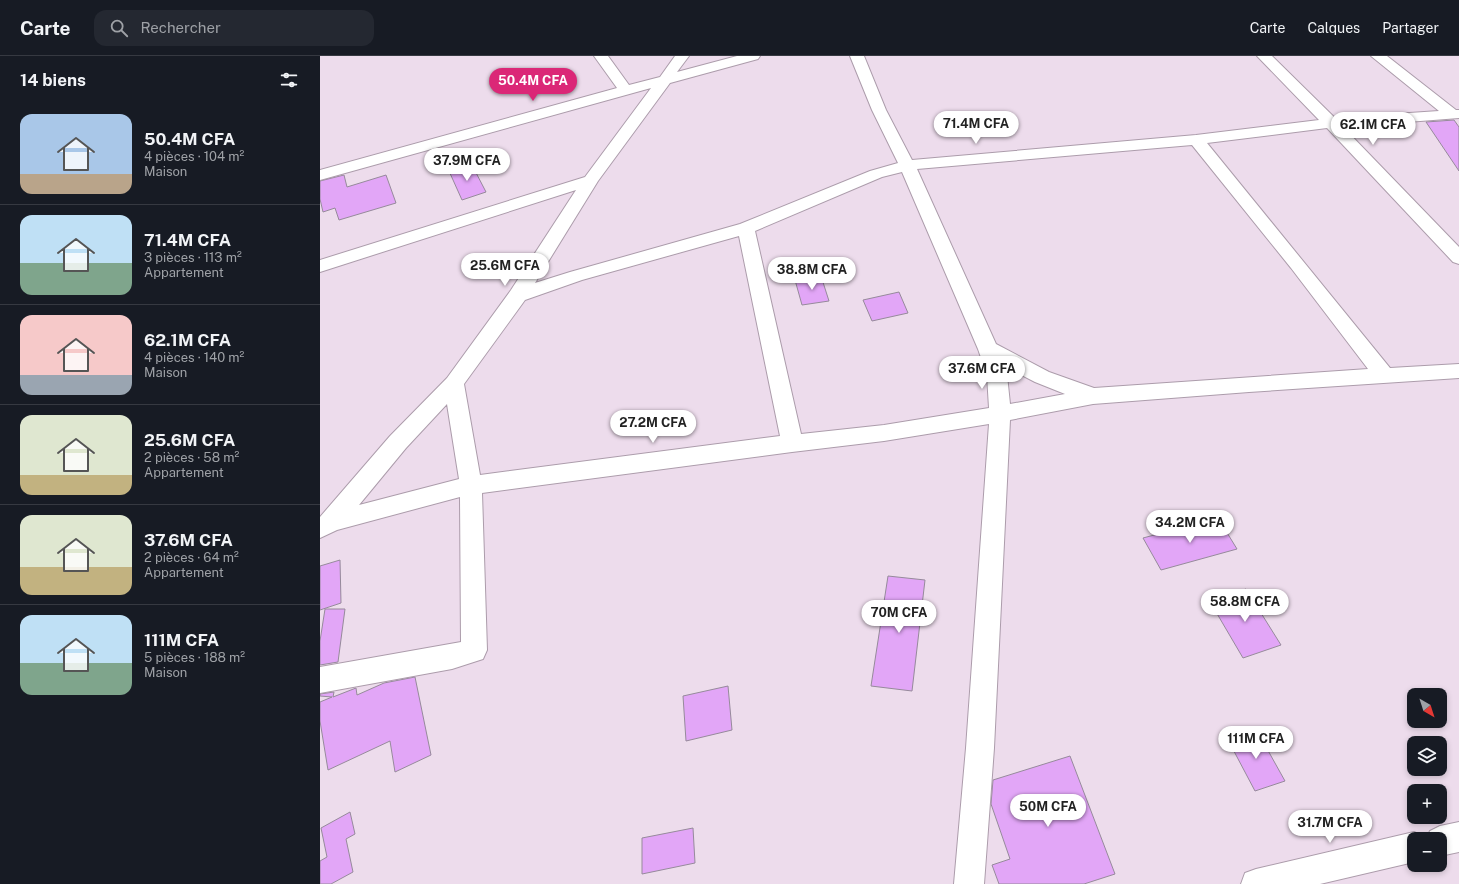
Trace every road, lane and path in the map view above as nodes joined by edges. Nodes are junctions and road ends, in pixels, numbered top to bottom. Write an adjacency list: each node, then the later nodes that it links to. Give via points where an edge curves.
1 (601, 56): 8 (street)
2 (682, 56): 7 (street)
3 (753, 56): 7 (street)
4 (857, 56): 12 (street, via 879,110)
5 (1264, 56): 10 (street)
6 (1378, 56): 9 (street)
7 (663, 80): 8 (street); 14 (street)
8 (626, 90): 13 (street)
9 (1456, 114): 10 (street)
10 (1331, 123): 11 (street); 16 (street)
11 (1196, 140): 12 (street); 21 (street)
12 (907, 165): 15 (street, via 876,174); 19 (street)
13 (320, 175)
14 (591, 180): 17 (street); 18 (street)
15 (746, 228): 18 (street); 25 (street)
16 (1459, 258)
17 (320, 266)
18 (518, 295): 22 (street)
19 (988, 350): 23 (street, via 1042,377); 24 (street, via 997,375)
20 (1459, 371): 21 (street)
21 (1385, 376): 23 (street)
22 (454, 383): 26 (street); 27 (street)
23 (1093, 396): 24 (street)
24 (1000, 414): 25 (street, via 884,433); 32 (street, via 980,748)
25 (792, 444): 26 (street)
26 (471, 485): 27 (street); 28 (street, via 474,650 452,657)
27 (325, 525)
28 (320, 680)
29 (1459, 837): 30 (street)
30 (1447, 840)
31 (1407, 849): 33 (street)
32 (969, 884)
33 (1256, 884)

